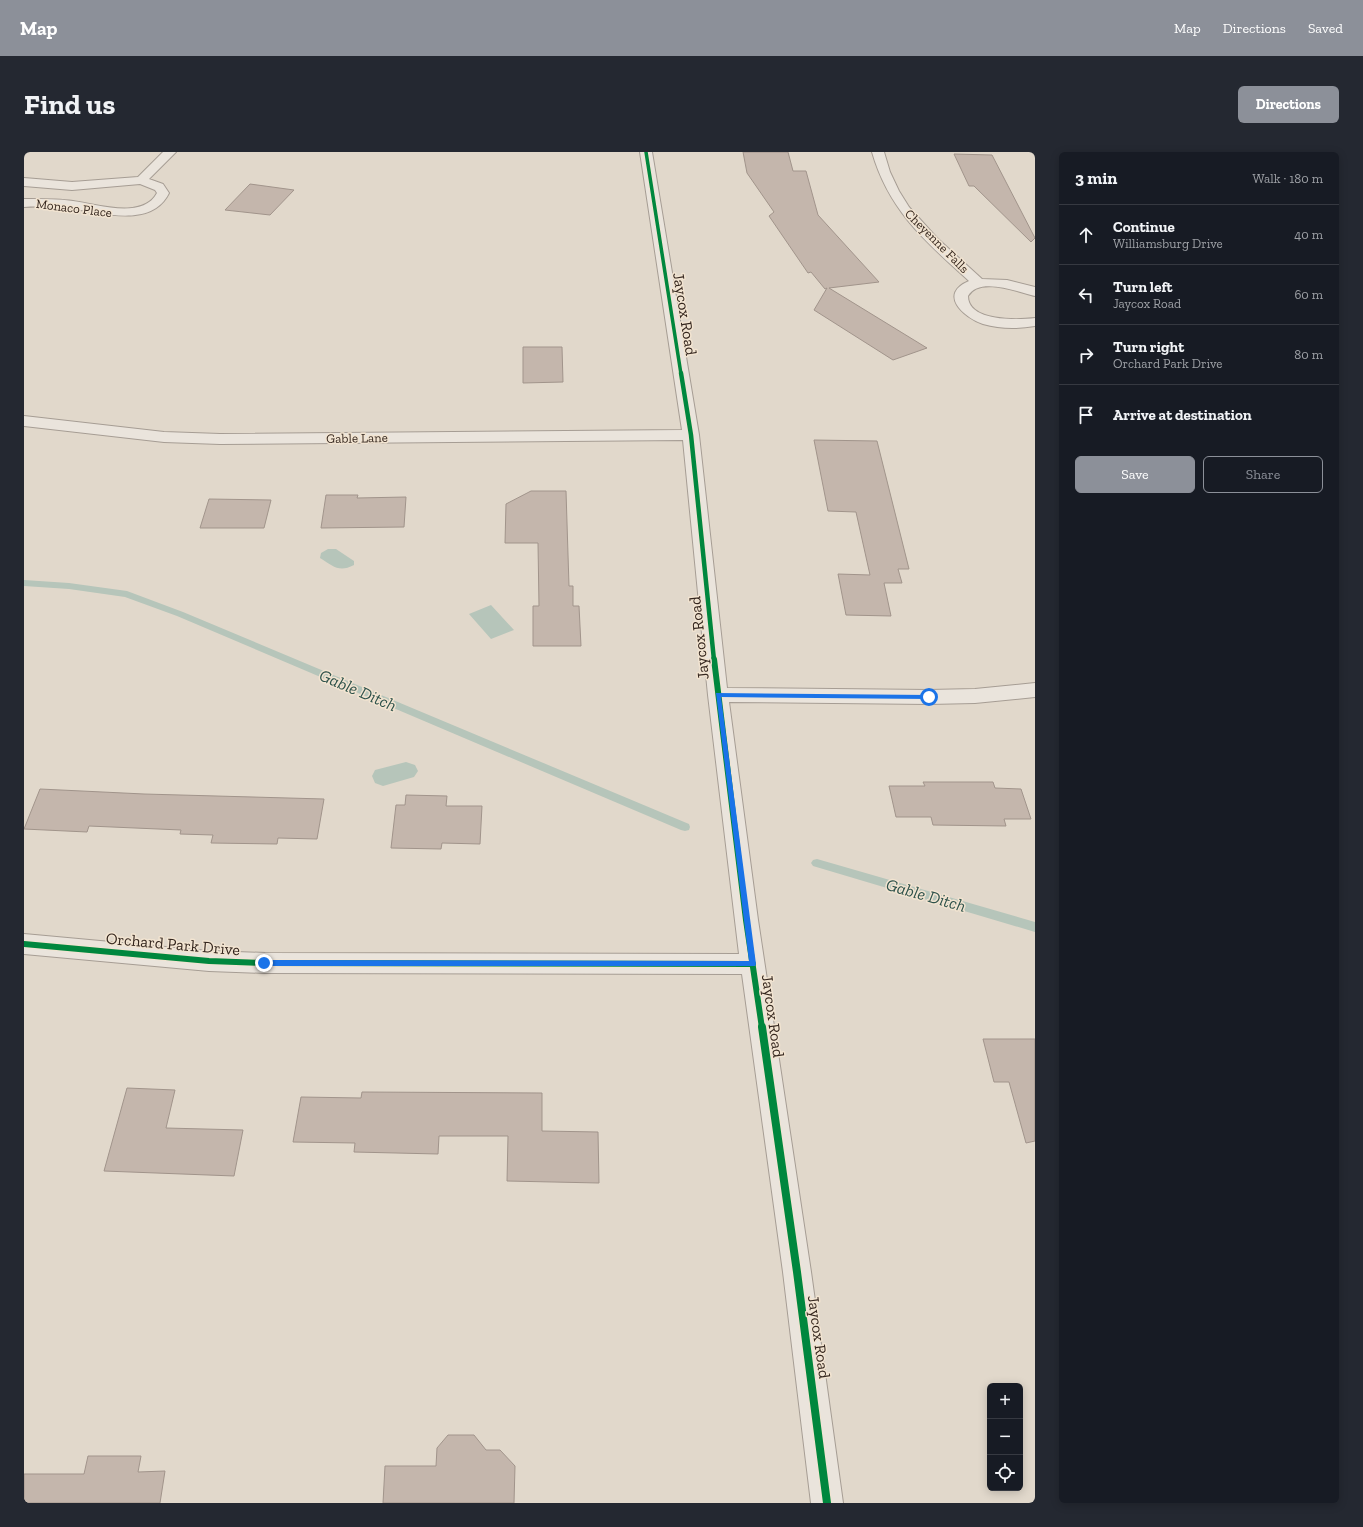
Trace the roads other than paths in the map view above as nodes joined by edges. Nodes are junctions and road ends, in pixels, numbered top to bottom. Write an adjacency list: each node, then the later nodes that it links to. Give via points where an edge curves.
1 (170, 152): 4 (street)
2 (646, 152): 11 (street, Jaycox Road)
3 (878, 152): 7 (street, Cheyenne Falls, via 889,185 902,206 920,228)
4 (141, 180): 5 (street, Monaco Place, via 72,186); 6 (street, Monaco Place, via 159,187 162,193 159,202 135,212 114,213 74,205)
5 (24, 182)
6 (24, 203)
7 (980, 284): 8 (street, Cheyenne Falls, via 1004,283); 9 (street, Cheyenne Falls, via 964,291 961,297 966,309 998,323)
8 (1035, 292)
9 (1035, 322)
10 (24, 421): 11 (street, Gable Lane, via 164,437 220,439)
11 (691, 435): 13 (street, Jaycox Road)
12 (1035, 690): 13 (street, via 976,696 929,697)
13 (718, 695): 15 (street, Jaycox Road)
14 (24, 944): 15 (street, Orchard Park Drive, via 209,961 264,963)
15 (753, 964): 16 (street, Jaycox Road)
16 (827, 1503)

